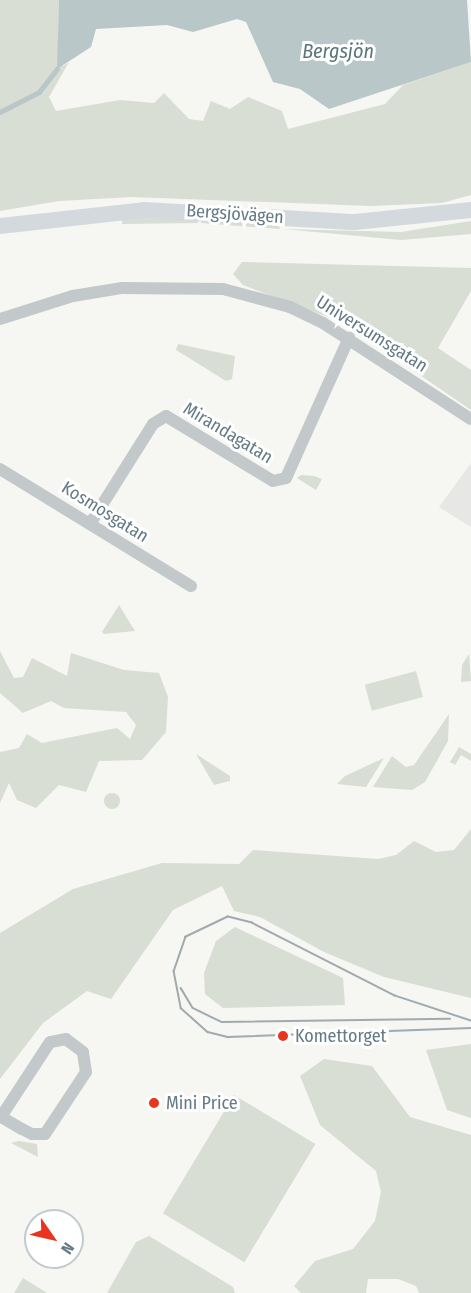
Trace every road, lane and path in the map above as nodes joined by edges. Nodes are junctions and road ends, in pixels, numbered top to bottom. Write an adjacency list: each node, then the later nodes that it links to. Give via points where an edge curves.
1 (471, 210): 2 (street, Bergsjövägen, via 355,222 144,210)
2 (0, 226)
3 (0, 319): 4 (street, Universumsgatan, via 73,296 182,286 258,297)
4 (350, 338): 5 (street, Universumsgatan); 7 (street, Mirandagatan, via 286,478 273,481 166,416 153,424)
5 (471, 419)
6 (0, 469): 7 (street, Kosmosgatan)
7 (90, 524): 8 (street, Kosmosgatan)
8 (191, 586)
9 (1, 1117): 9 (street, via 32,1134 45,1134 86,1072 83,1052 66,1039 50,1042)

